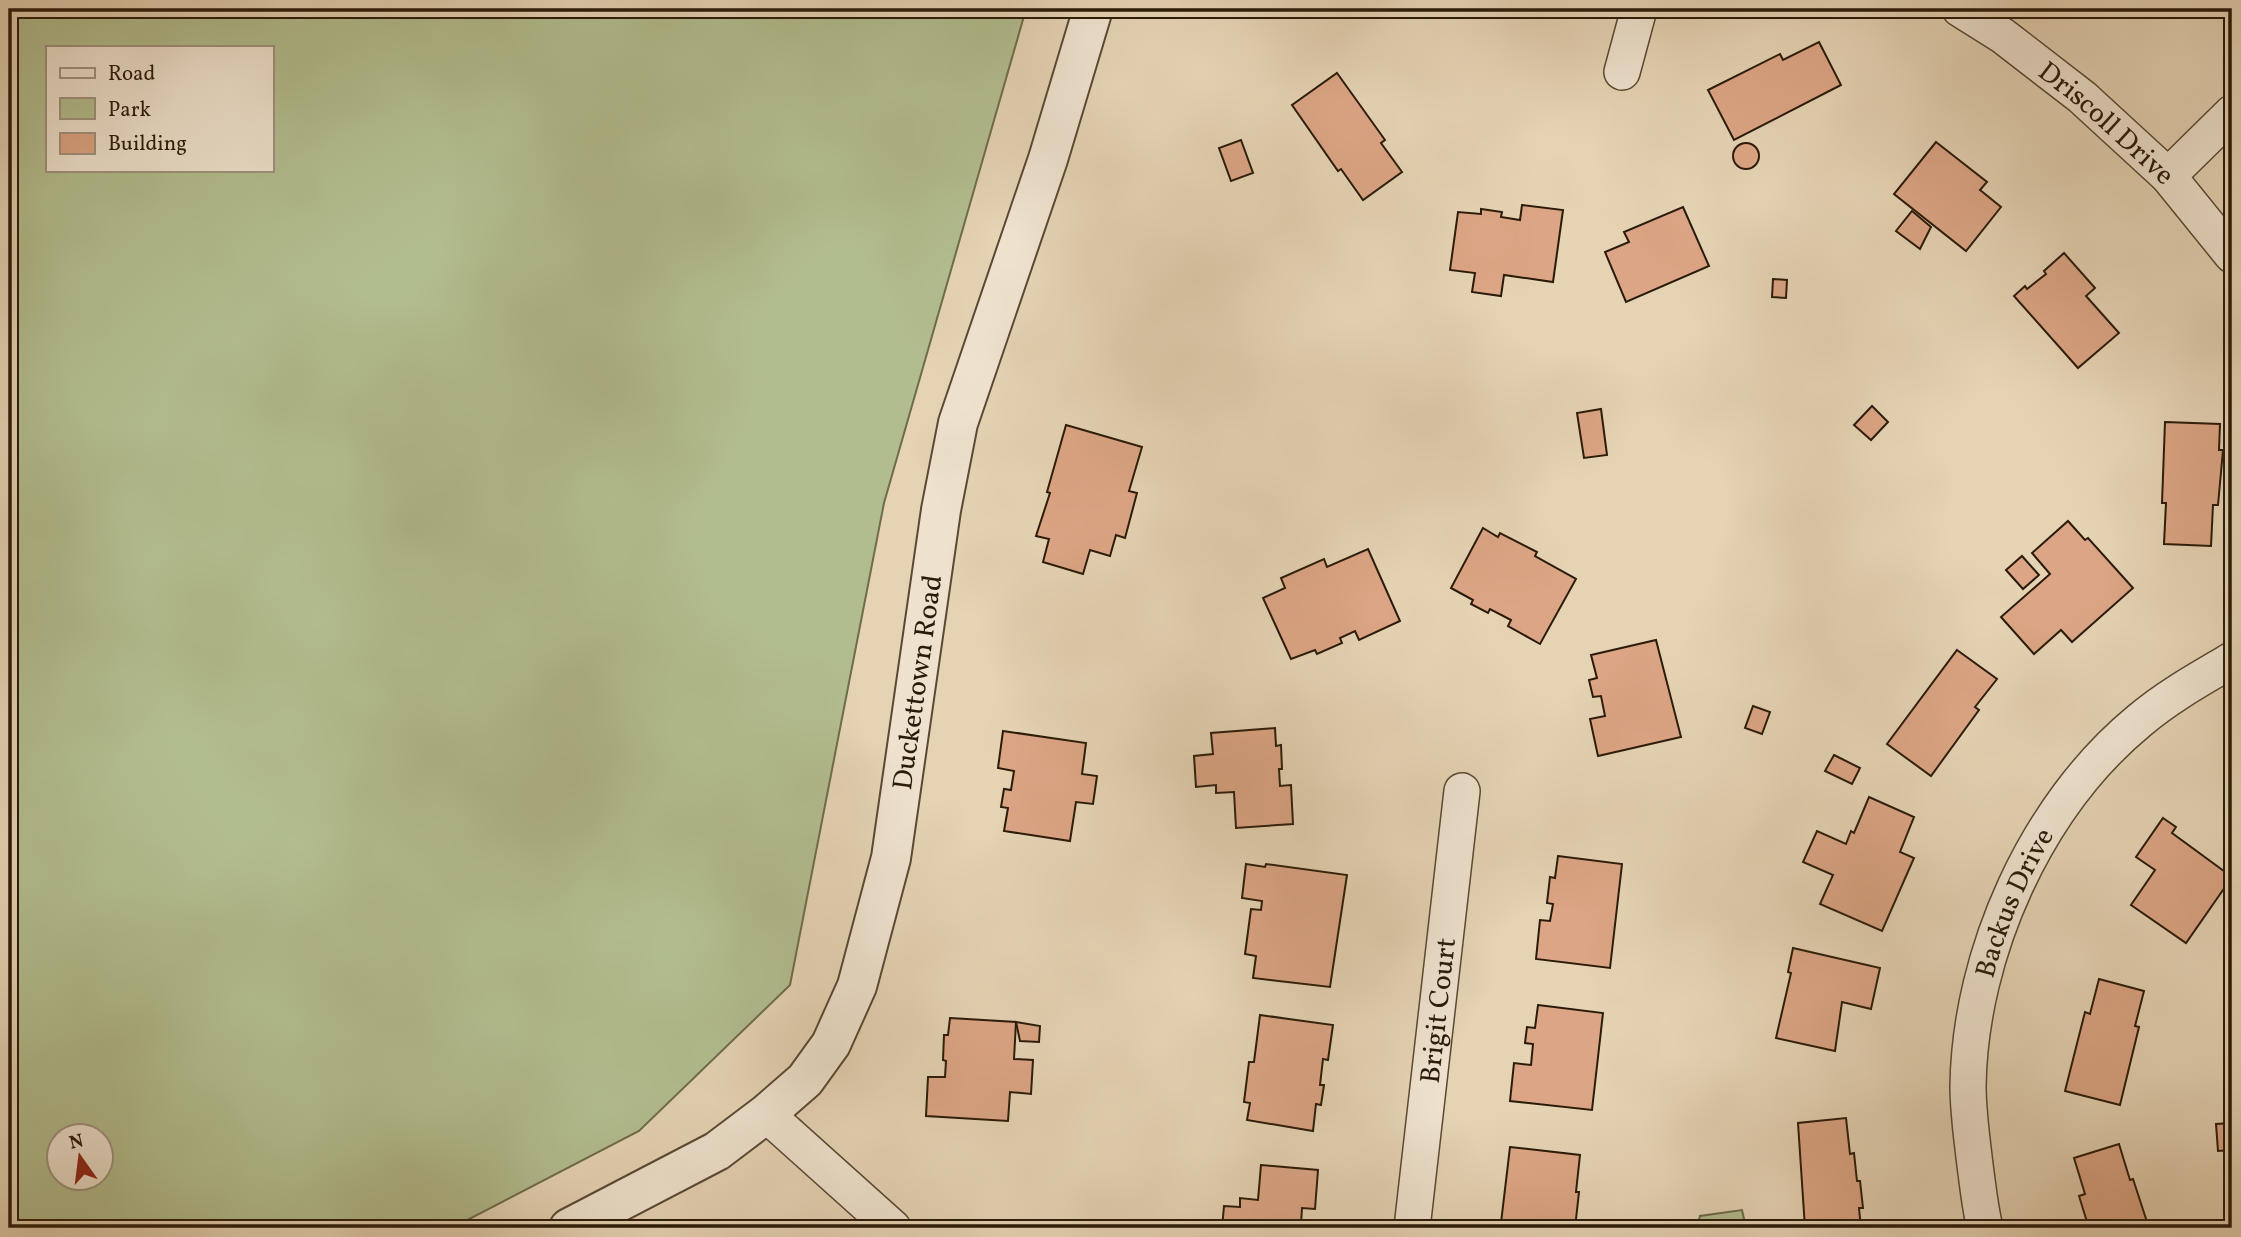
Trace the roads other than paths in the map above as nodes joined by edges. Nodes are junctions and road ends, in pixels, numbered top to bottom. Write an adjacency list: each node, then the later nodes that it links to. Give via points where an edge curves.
1 (1093, 9): 10 (street, Duckettown Road, via 1048,159 957,423 891,858 857,986 831,1044 805,1080)
2 (1639, 9): 4 (street)
3 (1960, 9): 6 (street, Driscoll Drive, via 2082,97)
4 (1622, 72)
5 (2232, 113): 6 (street)
6 (2168, 176): 7 (street, Driscoll Drive)
7 (2232, 255)
8 (2232, 660): 14 (street, Backus Drive, via 2139,720 2096,763 2064,802 2004,908 1971,1040 1968,1087)
9 (1462, 791): 13 (street, Brigit Court)
10 (766, 1114): 11 (street, Duckettown Road, via 717,1151); 12 (street)
11 (569, 1228)
12 (892, 1228)
13 (1412, 1228)
14 (1985, 1228)

